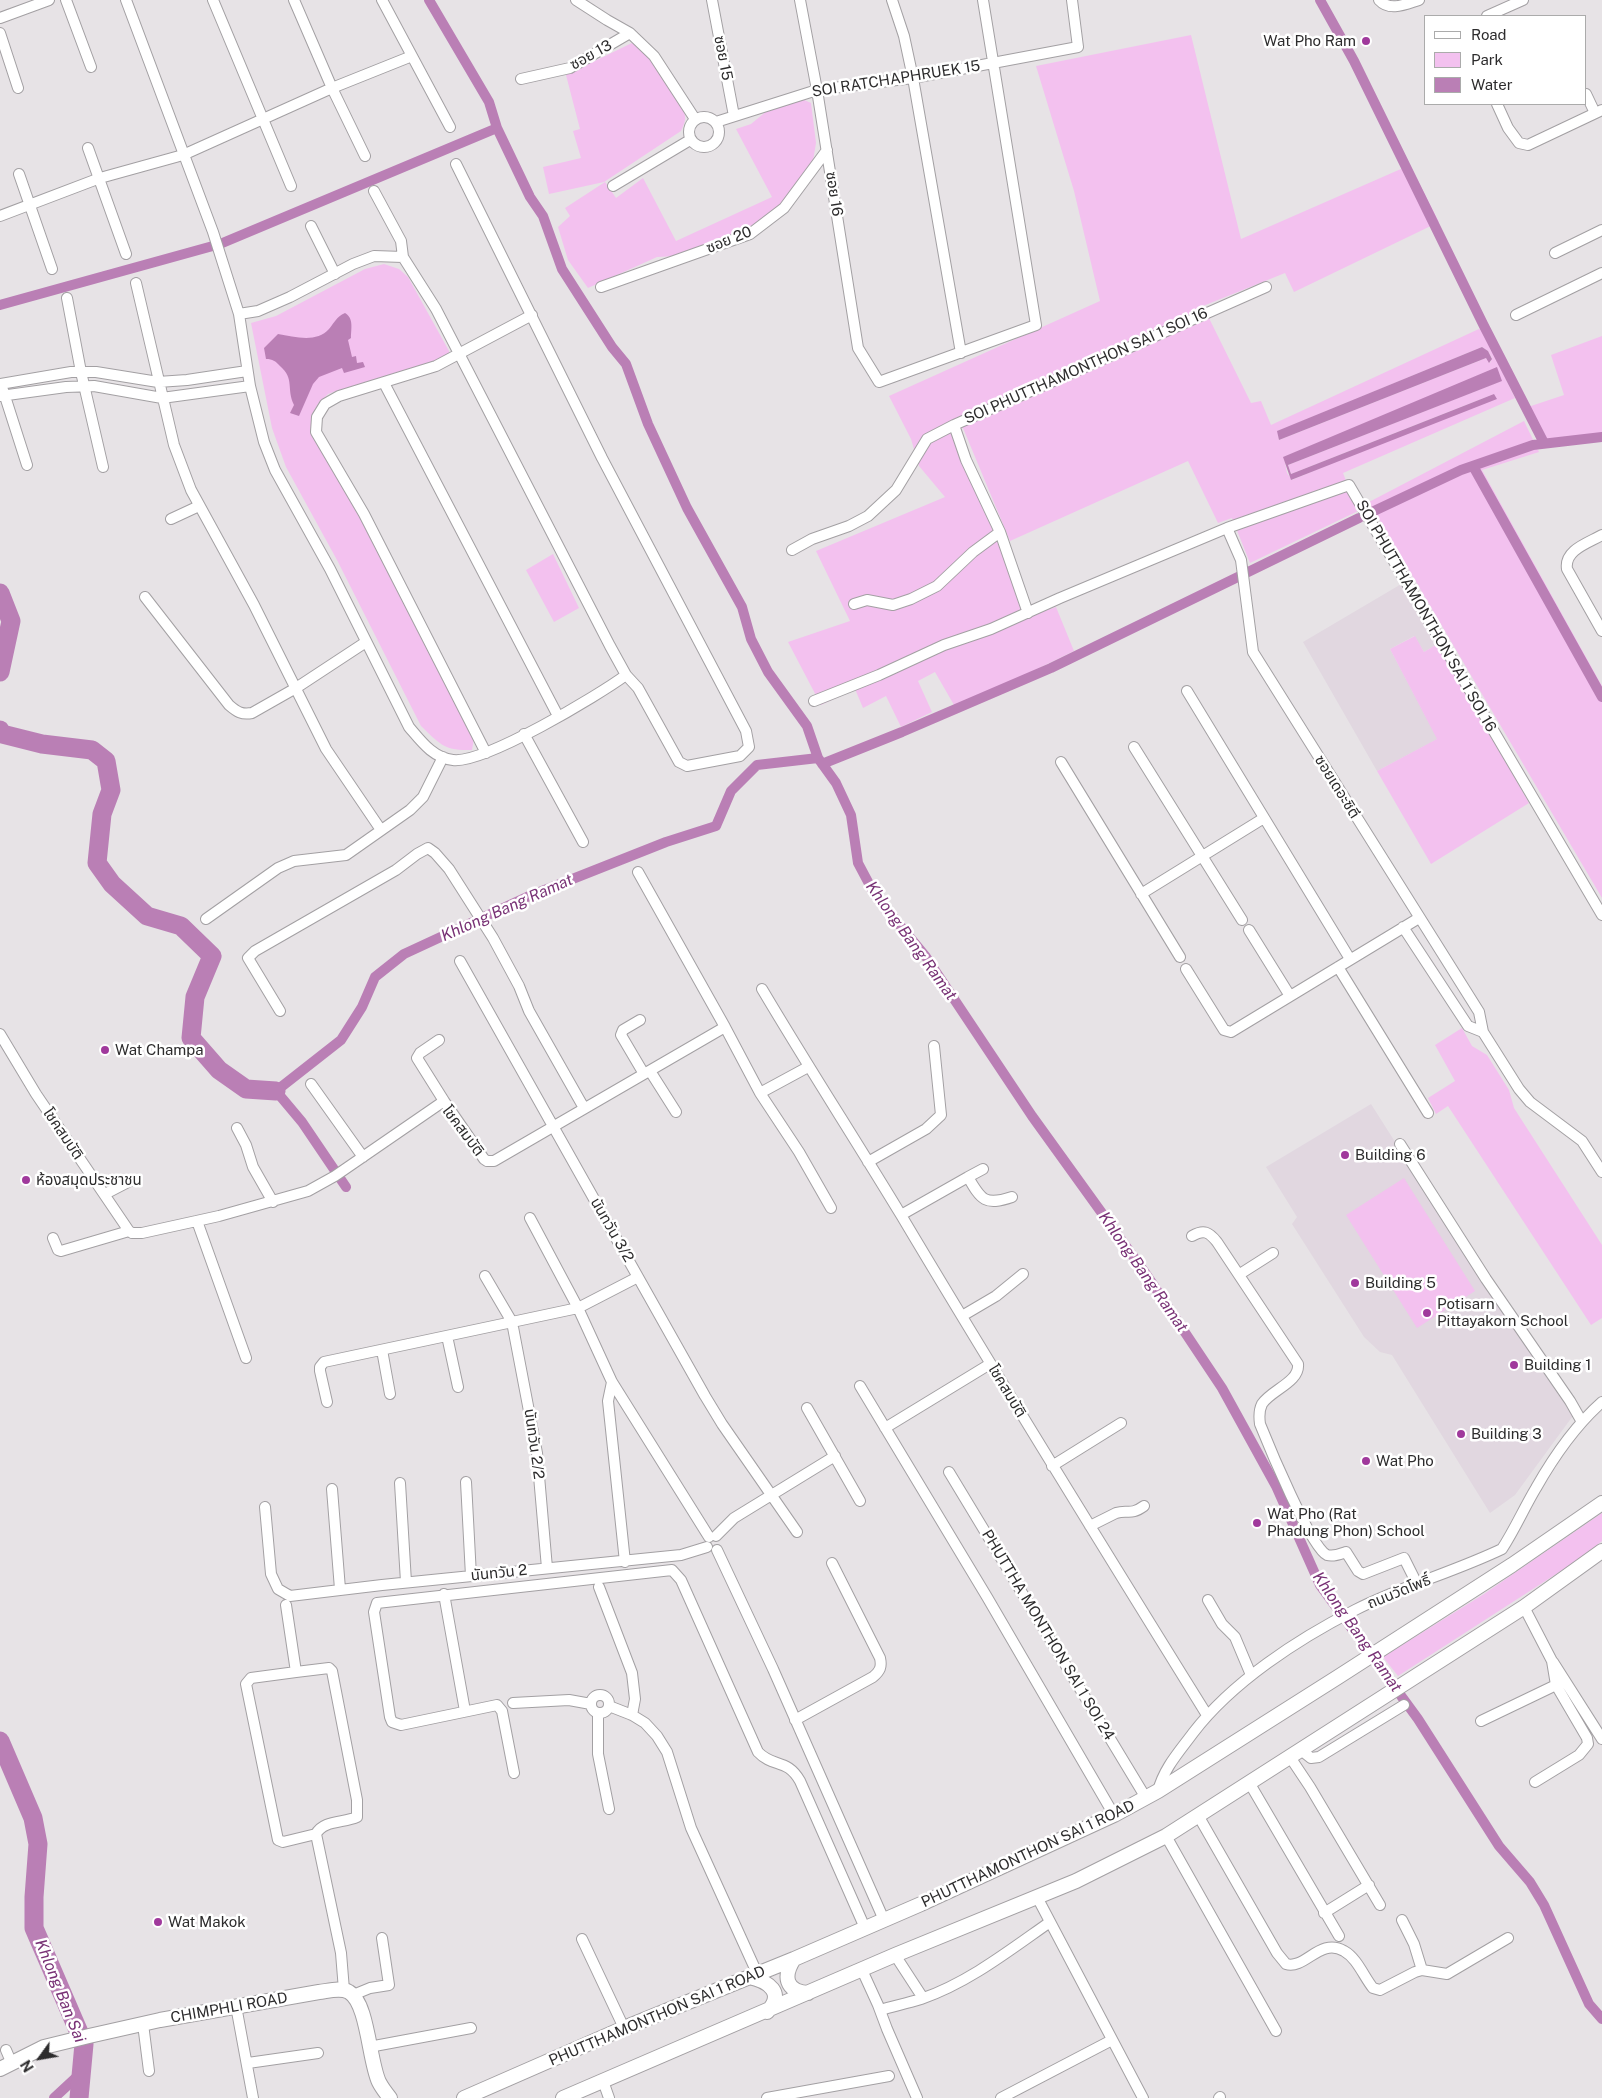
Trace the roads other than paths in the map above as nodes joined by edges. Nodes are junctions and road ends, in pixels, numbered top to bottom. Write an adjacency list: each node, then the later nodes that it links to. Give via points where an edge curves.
1 (49, 0): 17 (street)
2 (66, 0): 22 (street)
3 (126, 0): 39 (street)
4 (212, 0): 33 (street)
5 (294, 0): 26 (street)
6 (382, 0): 20 (street)
7 (576, 0): 19 (street)
8 (712, 0): 31 (street, ซอย 15)
9 (800, 0): 27 (street, ซอย 16)
10 (892, 0): 23 (street)
11 (983, 0): 21 (street)
12 (1072, 0): 21 (street, SOI RATCHAPHRUEK 15, via 1078,47)
13 (1379, 0): 14 (street, via 1388,6)
14 (1419, 0)
15 (1518, 1): 16 (street)
16 (1489, 15)
17 (0, 18)
18 (0, 33): 25 (street)
19 (630, 33): 24 (street, ซอย 13, via 570,68); 32 (street, via 654,56)
20 (412, 56): 26 (street); 35 (street)
21 (993, 64): 23 (street, SOI RATCHAPHRUEK 15); 64 (street, via 1036,325)
22 (91, 66)
23 (913, 78): 27 (street, SOI RATCHAPHRUEK 15); 64 (street)
24 (521, 79)
25 (18, 88)
26 (332, 88): 33 (street); 40 (street)
27 (817, 90): 31 (street, SOI RATCHAPHRUEK 15); 38 (street, ซอย 16)
28 (1587, 95): 30 (street)
29 (1497, 105): 30 (street, via 1519,143 1528,145)
30 (1599, 111)
31 (734, 116): 34 (street, SOI RATCHAPHRUEK 15)
32 (695, 119): 34 (street, SOI RATCHAPHRUEK 15, via 708,117); 36 (street, via 688,131)
33 (262, 120): 39 (street); 44 (street)
34 (716, 122): 36 (street, via 719,132 712,144 703,147)
35 (450, 127)
36 (690, 140): 45 (street)
37 (88, 148): 43 (street)
38 (826, 150): 58 (street, ซอย 20, via 784,208 750,234); 64 (street, ซอย 16, via 858,348 879,382)
39 (183, 155): 43 (street); 61 (street, via 214,232)
40 (364, 156)
41 (456, 164): 62 (street)
42 (18, 174): 47 (street)
43 (100, 178): 47 (street); 52 (street)
44 (291, 186)
45 (613, 186)
46 (374, 191): 53 (street, via 398,234)
47 (30, 206): 48 (street); 54 (street)
48 (0, 216)
49 (311, 226): 56 (street)
50 (1602, 232): 51 (street)
51 (1555, 253)
52 (126, 254)
53 (403, 257): 56 (street, via 374,256); 65 (street)
54 (52, 269)
55 (1602, 273): 63 (street)
56 (334, 274): 61 (street, via 258,311)
57 (136, 283): 69 (street)
58 (601, 287)
59 (1266, 287): 75 (street, SOI PHUTTHAMONTHON SAI 1 SOI 16)
60 (67, 298): 67 (street)
61 (239, 314): 66 (street)
62 (532, 315): 65 (street); 89 (street, via 602,458 746,731 748,749 740,756 687,766 678,762 638,688)
63 (1516, 315)
64 (961, 353)
65 (460, 355): 70 (street); 89 (street)
66 (247, 371): 69 (street); 72 (street)
67 (81, 372): 68 (street); 69 (street); 71 (street)
68 (0, 382): 73 (street)
69 (158, 382): 74 (street)
70 (384, 383): 93 (street); 96 (street, via 339,396 325,404 317,417 316,432 364,514)
71 (85, 386): 73 (street); 74 (street); 77 (street)
72 (250, 386): 74 (street); 88 (street, via 264,442 275,470)
73 (2, 396): 76 (street)
74 (162, 398): 78 (street, via 182,469)
75 (954, 425): 81 (street, SOI PHUTTHAMONTHON SAI 1 SOI 16, via 966,460); 83 (street, via 928,439 896,490 868,516)
76 (27, 465)
77 (103, 467)
78 (199, 506): 79 (street); 90 (street)
79 (171, 519)
80 (1227, 528): 86 (street, SOI PHUTTHAMONTHON SAI 1 SOI 16); 105 (street, SOI PHUTTHAMONTHON SAI 1 SOI 16, via 1349,485); 106 (street, ซอยเดอะซิตี, via 1241,560 1253,652)
81 (1000, 532): 85 (street, via 968,556 937,586 892,605 867,600); 86 (street, SOI PHUTTHAMONTHON SAI 1 SOI 16)
82 (1602, 535): 87 (street, via 1570,554 1566,562)
83 (792, 550)
84 (145, 597): 90 (street, via 237,712 252,713)
85 (854, 604)
86 (1028, 613): 92 (street, SOI PHUTTHAMONTHON SAI 1 SOI 16)
87 (1602, 631)
88 (366, 642): 90 (street); 97 (street, via 409,727 423,744)
89 (626, 675): 93 (street, via 604,692)
90 (296, 688): 100 (street, via 326,749)
91 (1187, 691): 99 (street)
92 (814, 701)
93 (558, 716): 94 (street)
94 (524, 734): 96 (street); 101 (street)
95 (1134, 747): 102 (street)
96 (486, 753): 97 (street, via 454,760)
97 (444, 757): 100 (street, via 423,797)
98 (1060, 762): 104 (street)
99 (1264, 818): 102 (street); 112 (street)
100 (380, 830): 107 (street, via 346,856 294,860 278,868)
101 (583, 842)
102 (1202, 856): 104 (street); 108 (street)
103 (638, 872): 120 (street)
104 (1142, 894): 111 (street)
105 (1602, 915)
106 (1419, 918): 109 (street); 121 (street, ซอยเดอะซิตี, via 1479,1012)
107 (206, 919)
108 (1242, 920)
109 (1403, 927): 112 (street); 121 (street, ซอยเดอะซิตี, via 1468,1026)
110 (1249, 930): 117 (street)
111 (1180, 957)
112 (1350, 959): 114 (street)
113 (460, 961): 133 (street, นันทวัน 3/2)
114 (1338, 967): 117 (street); 132 (street)
115 (1186, 969): 117 (street, via 1228,1032)
116 (762, 989): 125 (street, โชคสมบัติ)
117 (1290, 996)
118 (280, 1011): 130 (street, via 248,958 428,848 449,869 492,937)
119 (640, 1020): 126 (street, via 624,1030 621,1037)
120 (725, 1028): 126 (street, โชคสมบัติ); 128 (street)
121 (1483, 1032): 139 (street, ซอยเดอะซิตี, via 1530,1102 1582,1141)
122 (0, 1034): 142 (street, โชคสมบัติ, via 36,1094)
123 (438, 1040): 129 (street, via 417,1058)
124 (934, 1046): 137 (street, via 941,1115 926,1129)
125 (808, 1067): 128 (street); 137 (street, โชคสมบัติ)
126 (647, 1072): 130 (street, โชคสมบัติ); 131 (street)
127 (311, 1084): 136 (street)
128 (760, 1093): 145 (street)
129 (444, 1101): 133 (street, โชคสมบัติ, via 487,1161 500,1158); 136 (street, โชคสมบัติ)
130 (584, 1108): 133 (street, โชคสมบัติ)
131 (676, 1112)
132 (1428, 1113)
133 (552, 1126): 156 (street, นันทวัน 3/2)
134 (237, 1128): 144 (street, via 253,1167)
135 (1400, 1144): 171 (street)
136 (363, 1157): 144 (street, โชคสมบัติ, via 308,1191)
137 (868, 1162): 146 (street, โชคสมบัติ)
138 (983, 1169): 140 (street)
139 (1602, 1172)
140 (968, 1176): 143 (street, via 984,1199 998,1202); 146 (street)
141 (132, 1180): 142 (street)
142 (105, 1194): 149 (street, โชคสมบัติ)
143 (1012, 1197)
144 (273, 1202): 148 (street, โชคสมบัติ)
145 (831, 1208)
146 (901, 1215): 158 (street, โชคสมบัติ)
147 (530, 1218): 157 (street)
148 (196, 1221): 149 (street, โชคสมบัติ, via 142,1233); 162 (street)
149 (129, 1231): 151 (street, โชคสมบัติ, via 61,1251)
150 (1192, 1236): 154 (street, via 1205,1231 1210,1233)
151 (52, 1238)
152 (1273, 1253): 154 (street)
153 (1023, 1274): 158 (street, via 996,1296)
154 (1240, 1274): 196 (street, via 1298,1364 1293,1378 1262,1403 1260,1424 1318,1545 1328,1555 1346,1552 1363,1574 1404,1558)
155 (485, 1276): 159 (street, นันทวัน 2/2)
156 (638, 1277): 157 (street); 180 (street, นันทวัน 3/2, via 718,1417)
157 (578, 1308): 159 (street); 164 (street)
158 (962, 1316): 163 (street, โชคสมบัติ)
159 (512, 1322): 160 (street); 193 (street, นันทวัน 2/2, via 537,1454)
160 (447, 1336): 161 (street); 166 (street)
161 (382, 1350): 167 (street); 168 (street, via 322,1364 320,1371)
162 (246, 1358)
163 (990, 1364): 173 (street); 175 (street, โชคสมบัติ)
164 (612, 1382): 187 (street); 190 (street, via 608,1410)
165 (860, 1386): 173 (street)
166 (458, 1387)
167 (390, 1394)
168 (327, 1402)
169 (1602, 1402): 171 (street)
170 (807, 1408): 174 (street)
171 (1582, 1422): 188 (street, via 1544,1475)
172 (1122, 1423): 175 (street)
173 (885, 1428): 224 (street, via 988,1597)
174 (835, 1456): 180 (street); 181 (street)
175 (1052, 1466): 185 (street, โชคสมบัติ)
176 (950, 1472): 222 (street, PHUTTHA MONTHON SAI 1 SOI 24)
177 (466, 1482): 194 (street)
178 (400, 1483): 195 (street)
179 (332, 1489): 198 (street)
180 (771, 1495): 186 (street, นันทวัน 3/2); 187 (street, via 734,1518)
181 (860, 1501)
182 (1602, 1503): 192 (main road, PHUTTHAMONTHON SAI 1 ROAD)
183 (1144, 1506): 185 (street, via 1130,1514 1116,1513)
184 (264, 1507): 200 (street, via 271,1574)
185 (1090, 1526): 214 (street, โชคสมบัติ)
186 (797, 1532)
187 (711, 1540): 190 (street, นันทวัน 2, via 681,1556); 215 (street, via 712,1551 717,1550)
188 (1502, 1549): 192 (street); 196 (street, ถนนวัดโพธิ์)
189 (1602, 1552): 202 (main road)
190 (625, 1562): 193 (street, นันทวัน 2)
191 (832, 1563): 215 (street, via 881,1665 877,1674)
192 (1512, 1565): 222 (main road, PHUTTHAMONTHON SAI 1 ROAD)
193 (547, 1568): 194 (street, นันทวัน 2)
194 (471, 1576): 195 (street, นันทวัน 2)
195 (406, 1582): 198 (street, นันทวัน 2)
196 (1417, 1584): 205 (street, ถนนวัดโพธิ์, via 1356,1610)
197 (599, 1587): 213 (street, via 632,1673 635,1699)
198 (340, 1589): 200 (street, นันทวัน 2)
199 (444, 1594): 211 (street); 211 (street, via 382,1601 375,1606 390,1717 392,1722 401,1725); 235 (street, via 667,1569 677,1573 758,1752 794,1771)
200 (288, 1600): 204 (street)
201 (1208, 1600): 205 (street, via 1222,1624 1235,1637)
202 (1524, 1607): 203 (street); 218 (main road)
203 (1552, 1661): 206 (street); 217 (street)
204 (296, 1672): 226 (street, via 329,1668 332,1672 358,1812 357,1817 349,1821 324,1825); 226 (street, via 251,1678 246,1684 278,1840 283,1842)
205 (1251, 1675): 214 (street, ถนนวัดโพธิ์)
206 (1556, 1685): 216 (street); 220 (street, via 1588,1744 1580,1755)
207 (513, 1703): 208 (street, via 569,1700)
208 (591, 1704): 210 (street, via 594,1696 601,1694 608,1698); 212 (street)
209 (1404, 1705): 218 (street, via 1319,1757)
210 (609, 1706): 212 (street, via 603,1713); 213 (street)
211 (465, 1711): 219 (street, via 491,1705 500,1708)
212 (598, 1713): 223 (street, via 598,1754)
213 (632, 1715): 244 (street, via 657,1736 667,1752 691,1828)
214 (1207, 1715): 222 (street, ถนนวัดโพธิ์, via 1170,1763)
215 (795, 1720): 232 (street)
216 (1481, 1722)
217 (1602, 1739)
218 (1296, 1753): 221 (main road); 228 (street, via 1310,1787)
219 (514, 1773)
220 (1535, 1782)
221 (1250, 1784): 225 (main road); 231 (street)
222 (1152, 1794): 224 (main road, PHUTTHAMONTHON SAI 1 ROAD)
223 (609, 1809)
224 (1114, 1815): 232 (main road, PHUTTHAMONTHON SAI 1 ROAD)
225 (1198, 1817): 227 (main road); 243 (street, via 1286,1964 1296,1964 1329,1947 1337,1948 1351,1957 1377,1990)
226 (316, 1834): 245 (street)
227 (1166, 1836): 229 (main road, via 1107,1867); 254 (street)
228 (1369, 1885): 230 (street); 231 (street)
229 (1037, 1897): 234 (street); 240 (main road)
230 (1380, 1905)
231 (1324, 1913): 236 (street)
232 (884, 1920): 235 (main road, PHUTTHAMONTHON SAI 1 ROAD)
233 (1402, 1920): 243 (street)
234 (1050, 1922): 247 (street, via 995,1961); 255 (street)
235 (865, 1928): 241 (main road, PHUTTHAMONTHON SAI 1 ROAD)
236 (1338, 1936)
237 (382, 1938): 245 (street, via 389,1985)
238 (1508, 1938): 243 (street, via 1447,1974)
239 (582, 1939): 253 (street)
240 (895, 1955): 242 (main road); 247 (street)
241 (794, 1959): 244 (main road, PHUTTHAMONTHON SAI 1 ROAD); 246 (main road, via 787,1969 788,1980 796,1990)
242 (862, 1970): 246 (main road); 249 (street)
243 (1422, 1970)
244 (753, 1975): 250 (main road, via 772,1988 776,2000); 253 (main road, PHUTTHAMONTHON SAI 1 ROAD)
245 (348, 1993): 248 (main road, CHIMPHLI ROAD, via 319,1992); 256 (main road, via 361,2008)
246 (808, 1993): 250 (main road)
247 (923, 1998): 249 (street)
248 (236, 2006): 251 (main road, CHIMPHLI ROAD); 259 (street)
249 (880, 2010): 270 (street)
250 (767, 2012): 263 (main road)
251 (143, 2024): 260 (main road, CHIMPHLI ROAD, via 44,2047); 261 (street)
252 (471, 2028): 256 (street)
253 (624, 2028): 266 (main road, PHUTTHAMONTHON SAI 1 ROAD)
254 (1276, 2031)
255 (1112, 2040): 271 (street); 272 (street)
256 (369, 2047): 265 (main road, via 379,2082)
257 (6, 2050): 260 (street)
258 (318, 2053): 259 (street)
259 (248, 2064): 264 (street)
260 (6, 2066)
261 (149, 2071)
262 (889, 2076): 269 (street)
263 (603, 2081): 267 (main road); 268 (street)
264 (252, 2098)
265 (390, 2098)
266 (464, 2098)
267 (563, 2098)
268 (609, 2098)
269 (767, 2098)
270 (917, 2098)
271 (1001, 2098)
272 (1143, 2098)

